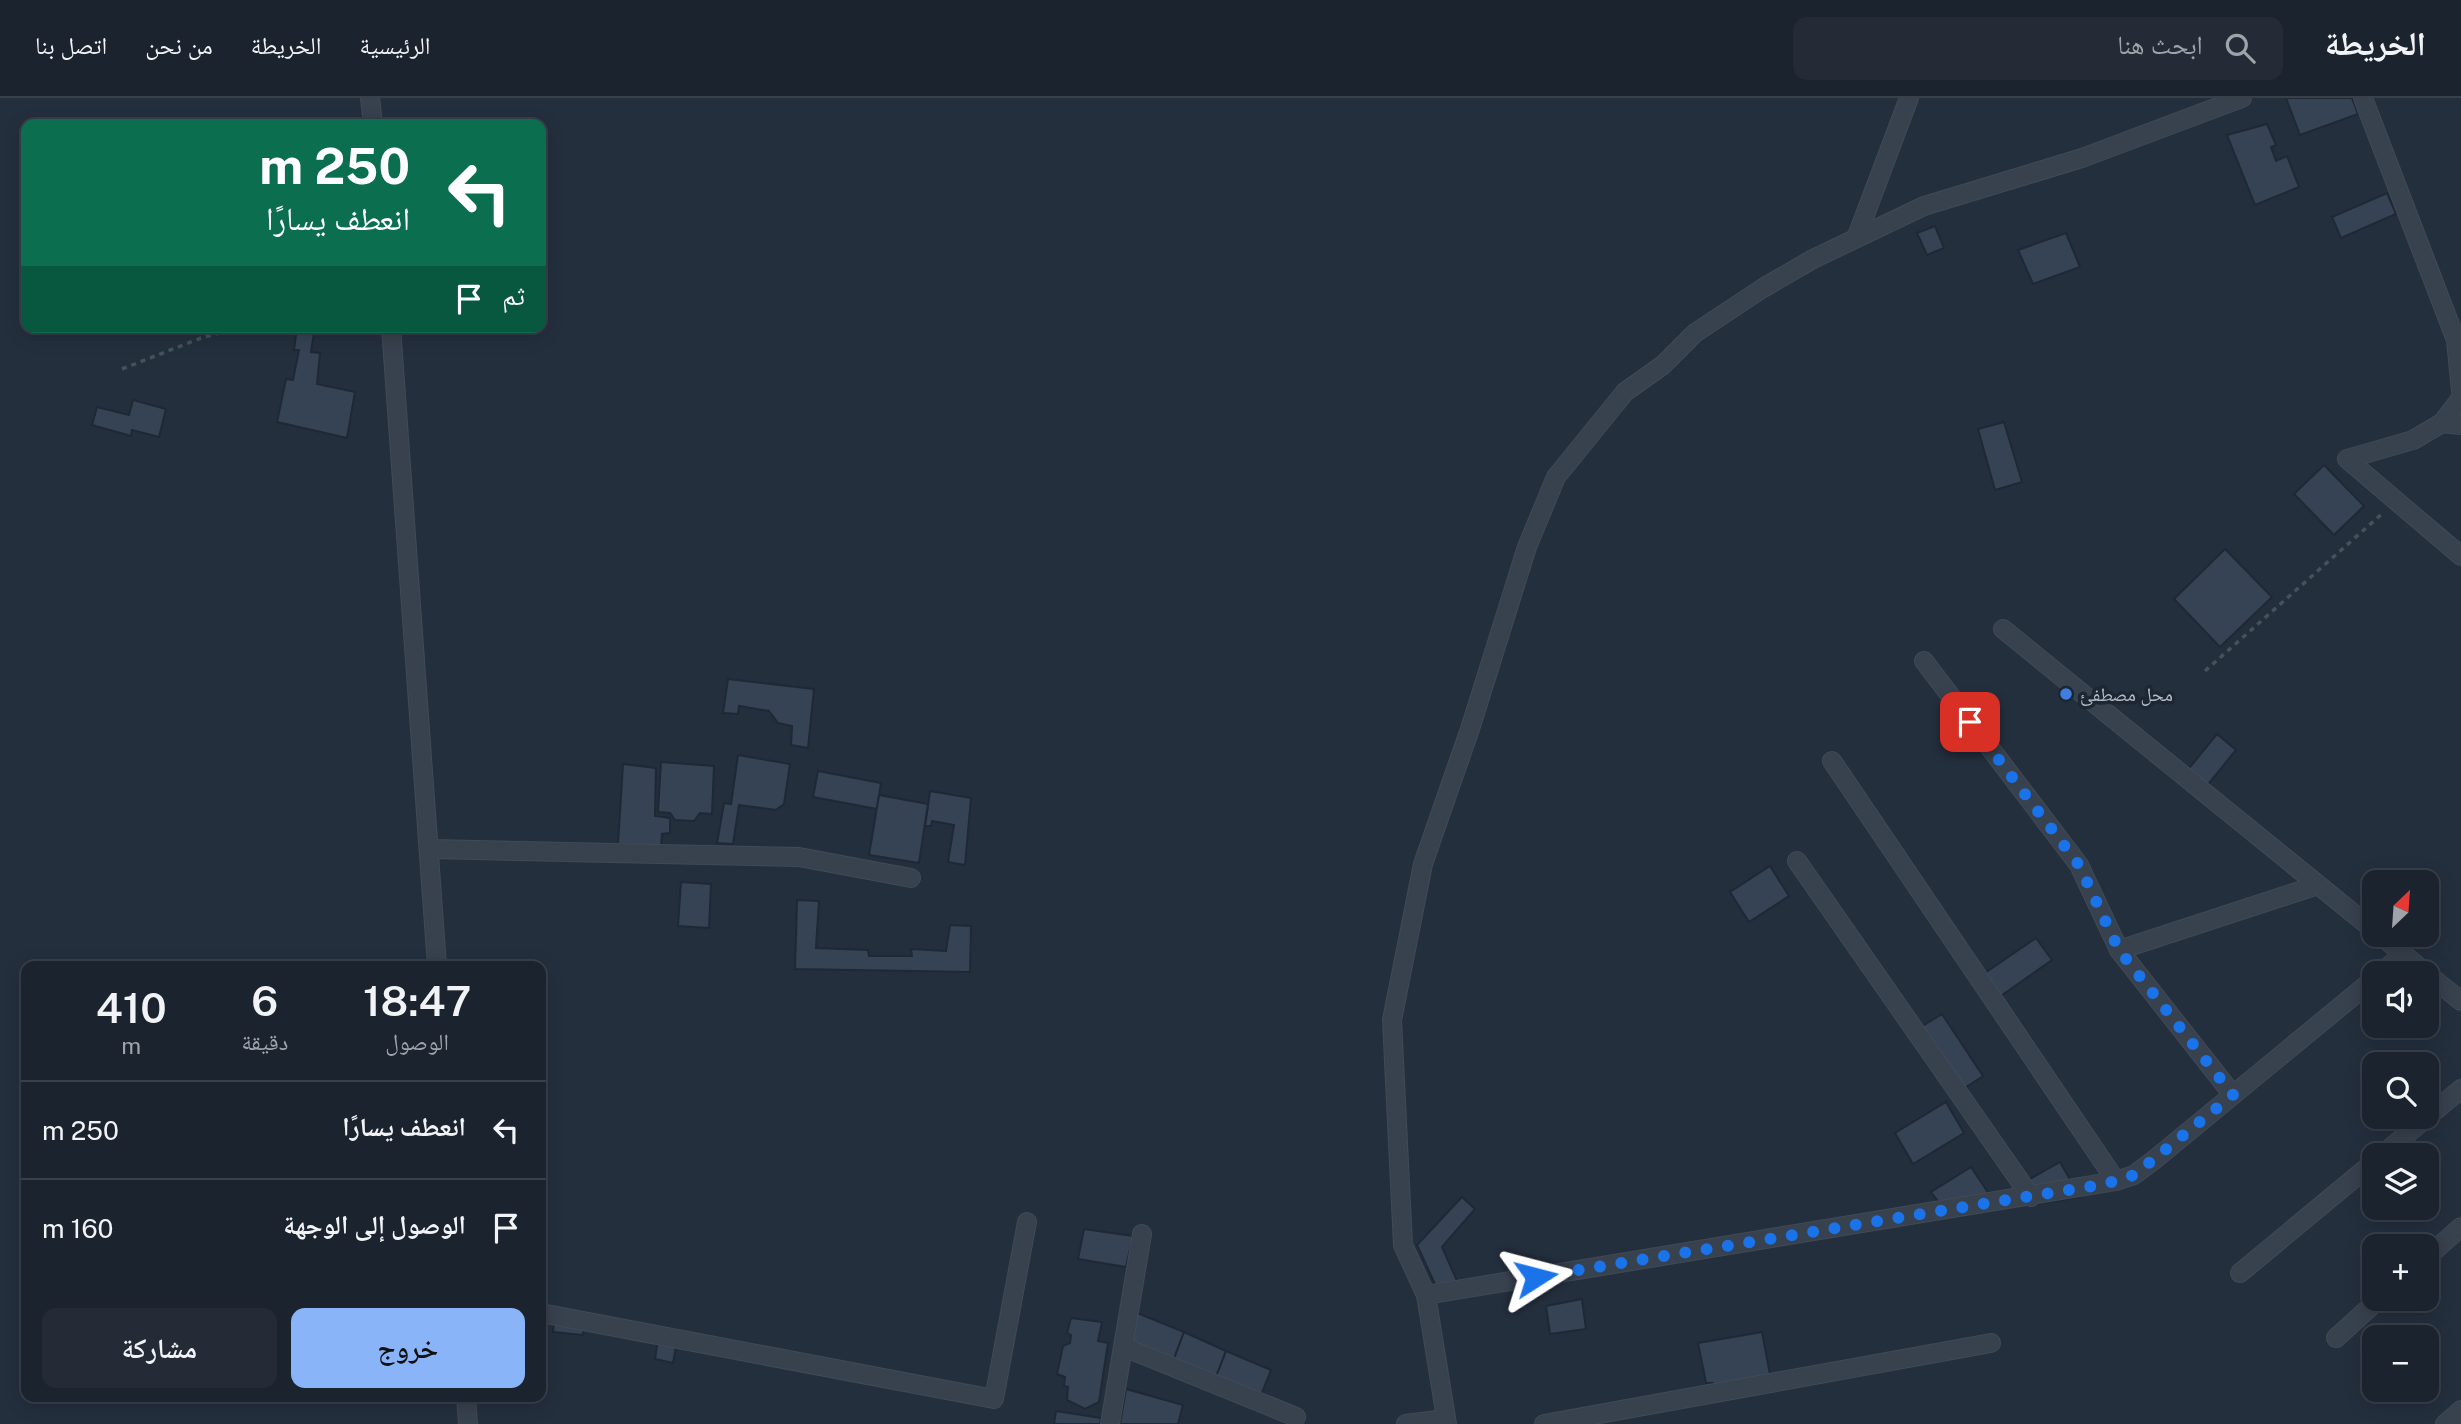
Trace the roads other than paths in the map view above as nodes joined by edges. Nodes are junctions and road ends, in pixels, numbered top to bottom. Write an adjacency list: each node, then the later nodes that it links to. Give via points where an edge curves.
1 (370, 98): 5 (street)
2 (1909, 98): 6 (street)
3 (2242, 98): 6 (street, via 2082,158 1924,206)
4 (2364, 98): 8 (street, via 2456,340)
5 (372, 119)
6 (1857, 236): 41 (street, via 1729,310 1625,392 1556,477 1527,547 1423,864 1392,1020 1403,1245)
7 (391, 333): 16 (street)
8 (2461, 391)
9 (2461, 398): 10 (street)
10 (2442, 423): 11 (street); 12 (street, via 2413,440 2347,459)
11 (2461, 425)
12 (2461, 556)
13 (2003, 629): 19 (street)
14 (1924, 661): 22 (street, via 2079,865)
15 (1832, 761): 34 (street)
16 (430, 849): 18 (street, via 799,857); 24 (street)
17 (1797, 861): 35 (street)
18 (911, 878)
19 (2318, 885): 20 (street); 22 (street)
20 (2362, 921)
21 (2395, 947): 23 (street)
22 (2119, 950): 31 (street)
23 (2403, 954): 25 (street); 26 (street)
24 (437, 961)
25 (2395, 961)
26 (2412, 961)
27 (2439, 983): 29 (street)
28 (2362, 989): 31 (street)
29 (2461, 1001)
30 (2461, 1089): 32 (street)
31 (2233, 1095): 34 (street, via 2134,1175)
32 (2396, 1143)
33 (2362, 1172): 40 (street)
34 (2116, 1181): 35 (street)
35 (2031, 1196): 41 (street)
36 (1027, 1222): 43 (street, via 993,1399)
37 (2461, 1227): 39 (street)
38 (1142, 1234): 46 (street)
39 (2439, 1246)
40 (2240, 1273)
41 (1426, 1295): 50 (street)
42 (2366, 1311): 44 (street)
43 (546, 1314)
44 (2336, 1338)
45 (1991, 1343): 54 (street)
46 (1124, 1347): 49 (street); 52 (street)
47 (466, 1402): 51 (street)
48 (2461, 1410): 55 (street)
49 (1296, 1417)
50 (1446, 1422): 53 (street)
51 (468, 1424)
52 (1110, 1424)
53 (1406, 1424)
54 (1544, 1424)
55 (2445, 1424)

